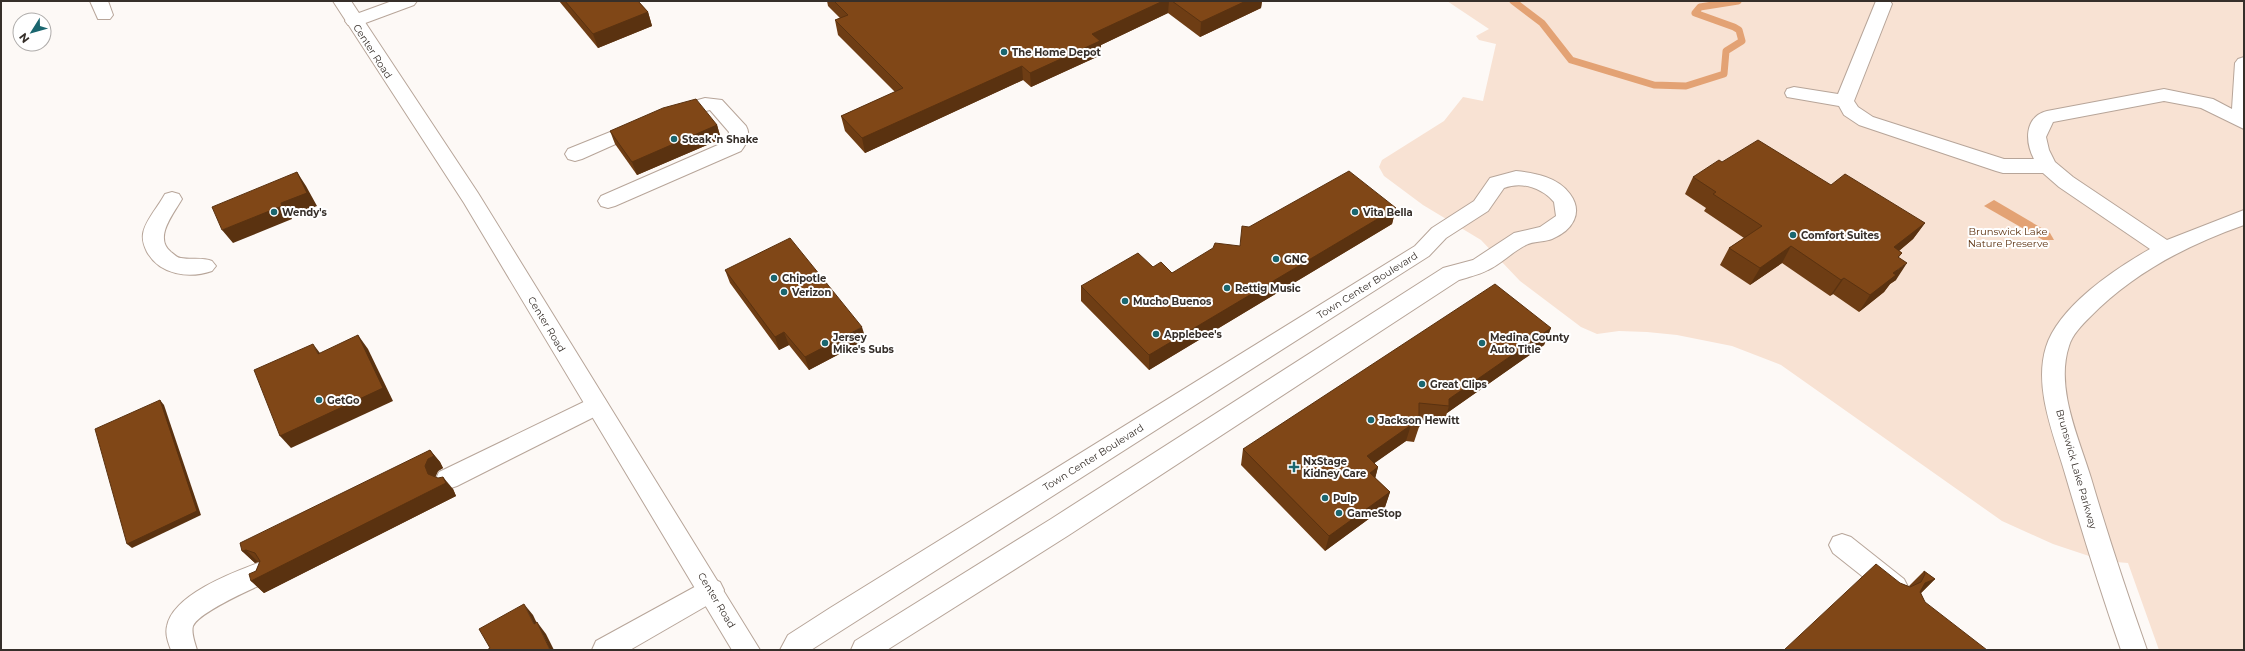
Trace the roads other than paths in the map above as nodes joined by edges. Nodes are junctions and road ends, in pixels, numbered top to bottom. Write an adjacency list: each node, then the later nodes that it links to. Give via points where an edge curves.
1 (342, 1): 4 (street, Center Road)
2 (408, 1): 4 (street)
3 (1883, 4): 7 (street)
4 (354, 21): 16 (street, Center Road, via 470,198)
5 (2244, 63): 8 (street)
6 (1794, 93): 7 (street)
7 (1845, 101): 10 (street, via 1851,112 1866,121 2003,166)
8 (2241, 121): 10 (street, via 2206,103 2164,95 2048,117 2040,126 2036,137 2039,150)
9 (575, 154): 12 (street, via 673,112 704,104 715,104 739,131 738,141 734,146)
10 (2048, 166): 14 (street, via 2066,182)
11 (172, 199): 15 (street, via 153,233 153,243 159,254 175,266)
12 (608, 201)
13 (2244, 216): 14 (street, Brunswick Lake Parkway)
14 (2165, 249): 27 (street, Brunswick Lake Parkway, via 2141,262 2100,294 2079,315 2061,338 2054,373 2059,409 2104,561)
15 (205, 266)
16 (596, 405): 17 (street); 21 (street, Center Road)
17 (448, 479)
18 (1842, 545): 20 (street)
19 (258, 574): 22 (street, via 189,611 182,620 179,630)
20 (1896, 588)
21 (711, 590): 23 (street); 24 (street, Center Road)
22 (184, 650)
23 (605, 650)
24 (747, 650)
25 (793, 650): 26 (street, Town Center Boulevard, via 797,644 846,611 1422,251 1439,233 1481,206 1489,190 1497,183 1511,178 1530,179 1550,188 1564,202 1567,208 1565,220 1557,227 1546,233 1521,238 1480,266 1451,274 1060,527)
26 (864, 650)
27 (2134, 650)

